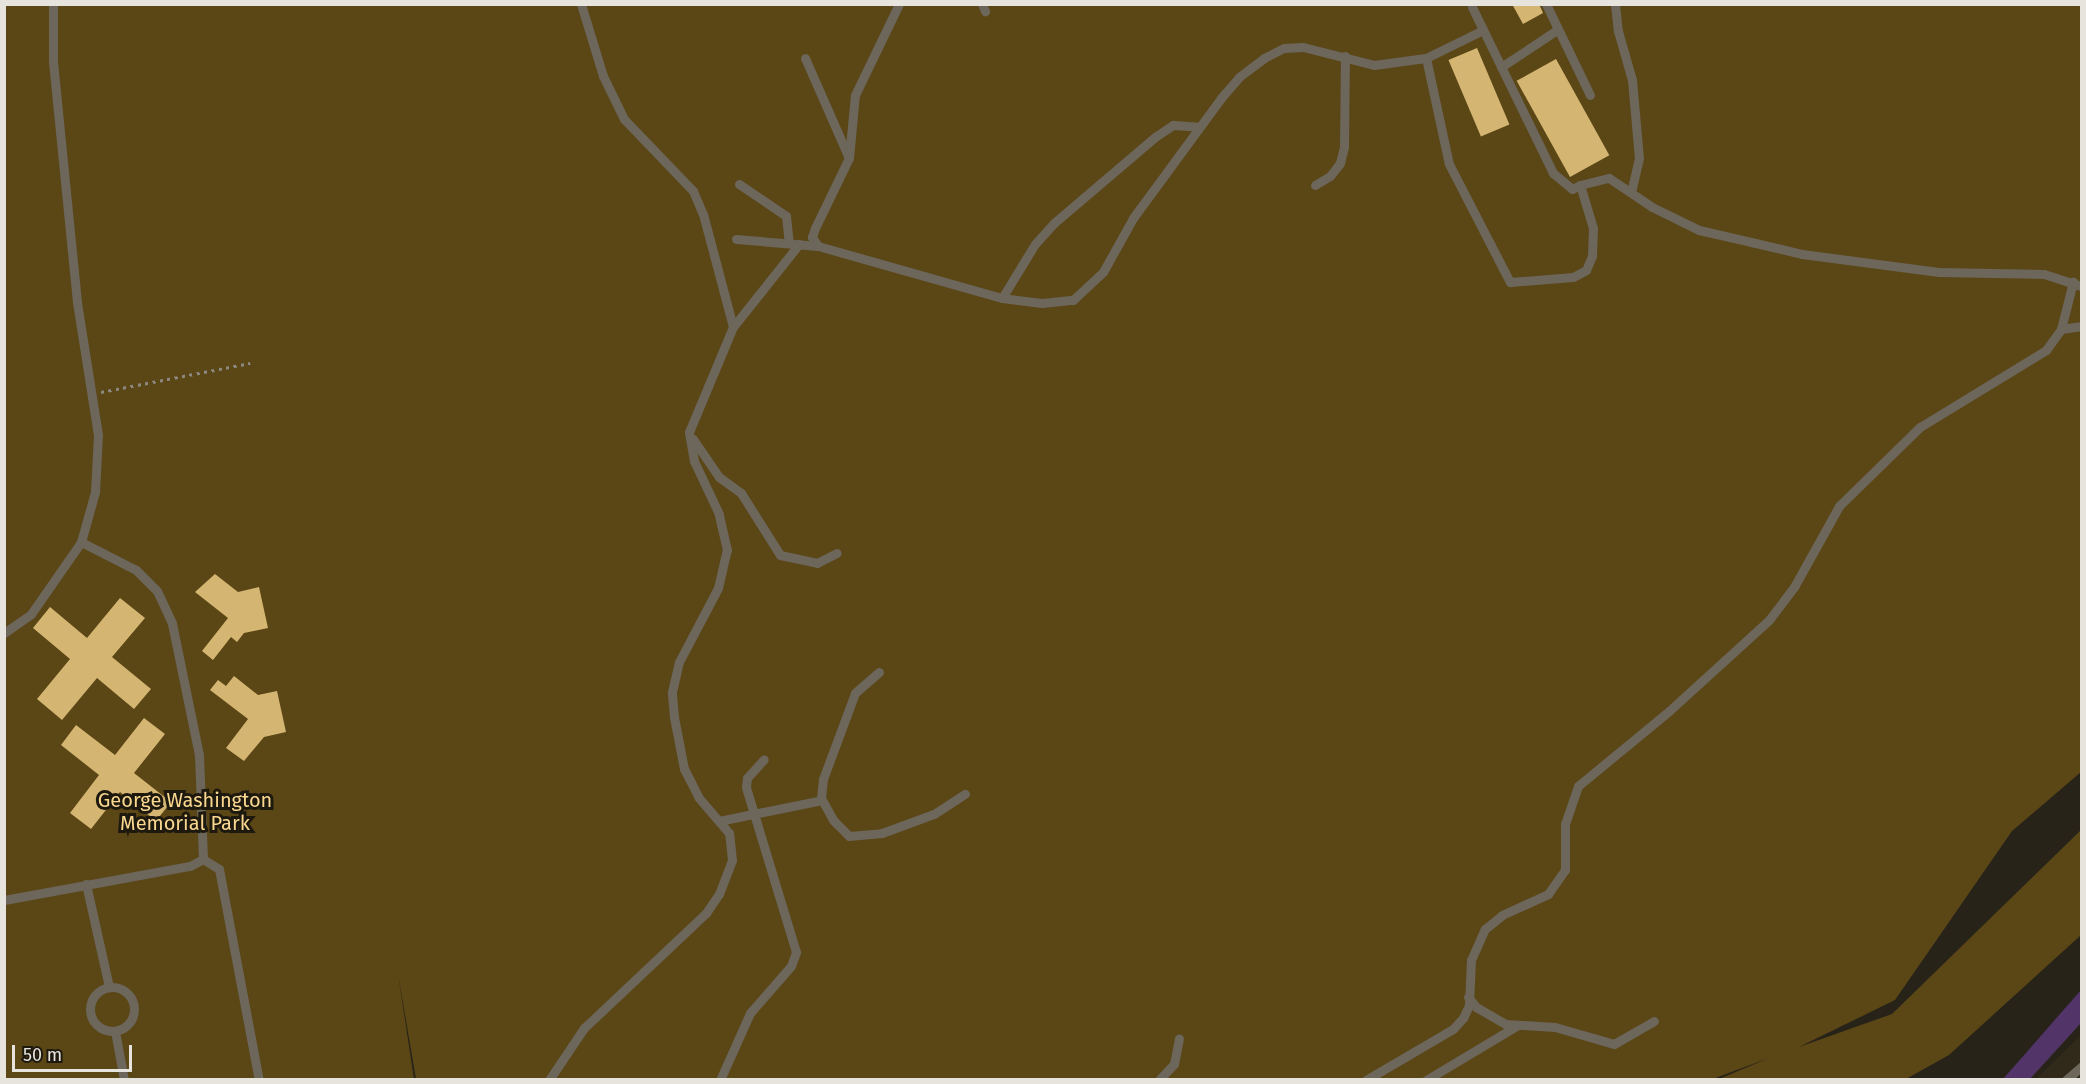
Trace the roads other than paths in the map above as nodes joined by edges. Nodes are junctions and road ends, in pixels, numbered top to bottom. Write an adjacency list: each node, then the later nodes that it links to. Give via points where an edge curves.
1 (53, 4): 29 (lane, via 52,60 77,302 98,435 96,470)
2 (581, 4): 26 (lane, via 603,76 624,119 693,191 703,214)
3 (1546, 4): 8 (lane)
4 (1615, 4): 19 (lane, via 1632,80 1639,158)
5 (900, 6): 15 (lane, via 855,95)
6 (1472, 7): 7 (lane)
7 (1483, 30): 11 (lane); 12 (lane)
8 (1557, 30): 12 (lane); 13 (lane)
9 (1345, 56): 11 (lane, via 1374,65); 14 (lane, via 1303,47 1284,48 1239,77); 17 (lane, via 1344,147 1340,163)
10 (805, 58): 15 (lane)
11 (1426, 58): 18 (lane, via 1449,164 1510,282 1572,277 1586,270 1592,256 1593,228)
12 (1501, 67): 18 (lane, via 1553,173 1572,189)
13 (1590, 94)
14 (1199, 128): 24 (lane, via 1173,125 1155,136 1054,223 1035,243); 24 (lane, via 1085,293 1073,300 1042,303)
15 (849, 158): 22 (lane, via 815,228 812,237)
16 (739, 184): 21 (lane, via 786,216)
17 (1315, 185)
18 (1580, 185): 19 (lane, via 1609,178)
19 (1631, 192): 23 (lane, via 1699,230 1802,254 1939,272 2044,274)
20 (736, 239): 21 (lane)
21 (794, 244): 22 (lane); 26 (lane)
22 (818, 246): 24 (lane)
23 (2077, 284): 27 (lane)
24 (1002, 298)
25 (2082, 326): 27 (lane)
26 (733, 327): 28 (lane)
27 (2061, 329): 42 (lane, via 2046,350 1920,428 1839,506 1794,587 1769,620 1656,723 1578,786 1565,824 1565,870 1548,894 1502,915 1485,929 1471,960)
28 (689, 432): 30 (lane, via 704,461 741,493 780,555 817,563); 37 (lane, via 694,461 719,514 727,550 718,588 679,662 672,692 684,769 699,798)
29 (81, 542): 31 (lane, via 31,614); 38 (lane, via 136,570 157,591 172,622 199,755)
30 (837, 553)
31 (4, 633)
32 (879, 672): 35 (lane, via 855,693 842,722 823,779)
33 (764, 759): 36 (lane, via 747,778)
34 (965, 794): 35 (lane, via 934,814 882,833 849,836)
35 (822, 800): 36 (lane)
36 (754, 814): 37 (lane); 51 (lane, via 796,952 791,966 750,1013)
37 (719, 821): 50 (lane, via 729,833 732,860 719,894 706,913 584,1028)
38 (202, 859): 39 (lane, via 190,866); 49 (lane, via 219,869)
39 (87, 884): 40 (lane); 41 (lane)
40 (4, 900)
41 (109, 987): 45 (lane, via 97,993 90,1012 101,1029); 45 (lane, via 123,989 134,1006 132,1020)
42 (1468, 997): 44 (lane, via 1491,1017); 53 (lane, via 1463,1018 1453,1029)
43 (1654, 1022): 44 (lane, via 1614,1044 1555,1027)
44 (1518, 1025): 54 (lane)
45 (115, 1031): 48 (lane)
46 (1179, 1038): 52 (lane, via 1174,1064)
47 (2082, 1066): 55 (lane)
48 (124, 1080)
49 (258, 1080)
50 (549, 1080)
51 (720, 1080)
52 (1159, 1080)
53 (1366, 1080)
54 (1426, 1080)
55 (2066, 1080)

